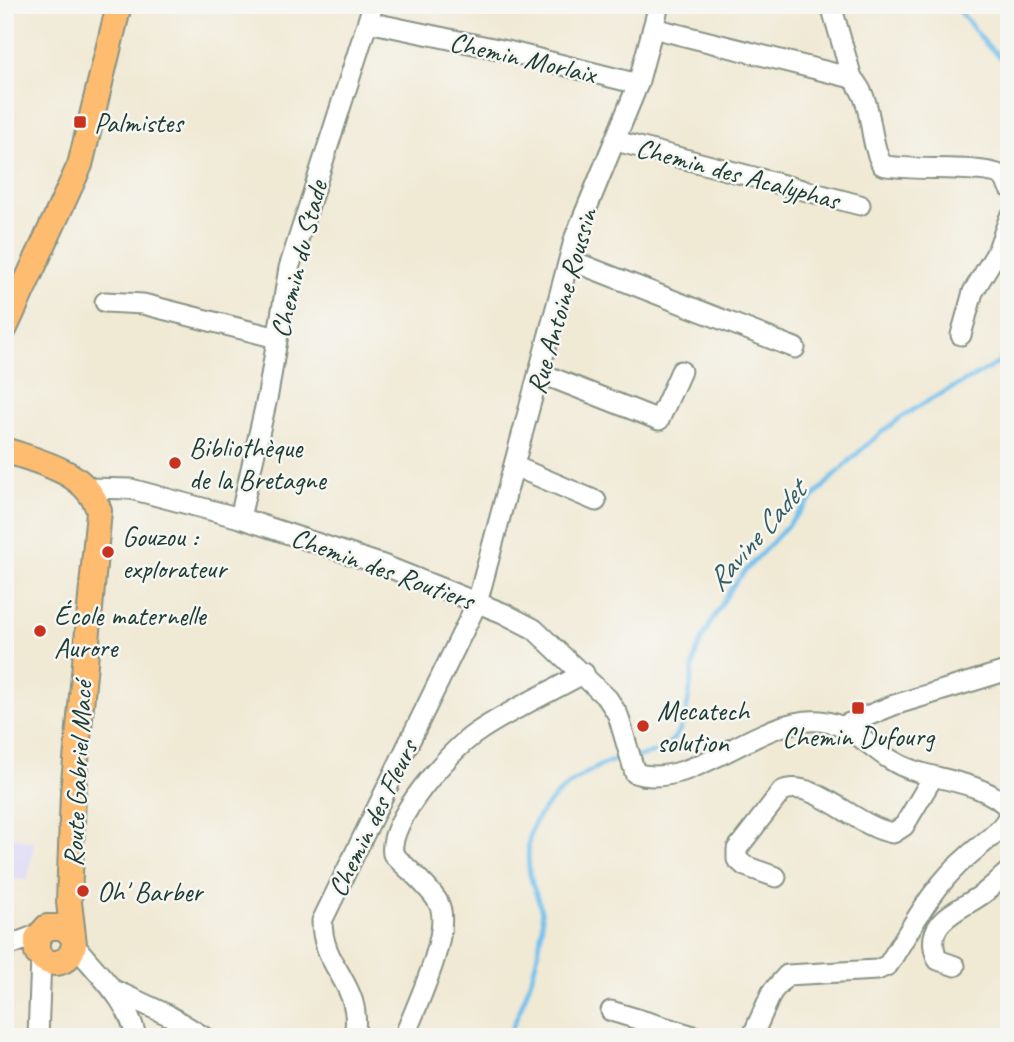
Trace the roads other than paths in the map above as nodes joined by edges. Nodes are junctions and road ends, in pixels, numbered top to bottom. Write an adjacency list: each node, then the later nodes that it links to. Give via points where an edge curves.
1 (119, 5): 14 (main road, via 80,165)
2 (659, 5): 5 (street, Rue Antoine Roussin)
3 (831, 5): 6 (street)
4 (370, 14): 7 (street, Chemin Morlaix); 16 (street, Chemin du Stade, via 335,132 300,226)
5 (653, 28): 6 (street); 7 (street, Rue Antoine Roussin)
6 (852, 78): 9 (street, via 862,89 870,112 875,152 882,165 899,170 988,170 1003,176)
7 (638, 84): 8 (street, Rue Antoine Roussin)
8 (616, 141): 10 (street, Chemin des Acalyphas); 12 (street, Rue Antoine Roussin, via 587,205)
9 (1009, 187)
10 (860, 205)
11 (1009, 219): 15 (street, via 972,292)
12 (570, 260): 17 (street); 19 (street, Rue Antoine Roussin)
13 (105, 302): 16 (street, via 143,304)
14 (5, 328)
15 (961, 335)
16 (277, 338): 24 (street, Chemin du Stade)
17 (795, 348)
18 (681, 371): 19 (street, via 659,421)
19 (540, 373): 21 (street, Rue Antoine Roussin)
20 (5, 450): 22 (main road, via 50,465)
21 (514, 466): 23 (street); 25 (street, Rue Antoine Roussin)
22 (87, 488): 24 (street, Chemin des Routiers, via 131,489); 34 (main road, Route Gabriel Macé, via 96,501 99,521 79,699 69,902)
23 (596, 501)
24 (240, 517): 25 (street, Chemin des Routiers, via 383,565)
25 (477, 603): 27 (street, Chemin des Routiers, via 534,629); 41 (street, Chemin des Fleurs, via 322,921 328,955 355,1003)
26 (1009, 670): 28 (street)
27 (584, 673): 28 (street, Chemin des Routiers, via 618,715 640,775 705,762 793,723); 42 (street, via 475,734 443,763 404,817 391,844 393,855 438,901 442,914 438,945)
28 (845, 725): 29 (street, via 892,764)
29 (933, 777): 30 (street, via 1000,799); 32 (street, via 904,826 893,833 875,831 811,791 791,787 782,791 737,849 737,859 745,866)
30 (1009, 811): 44 (street, via 1005,823 934,891 888,965 877,970 787,975 772,992)
31 (1009, 871): 35 (street, via 983,894 950,913 935,932 932,948 937,960)
32 (776, 877)
33 (9, 946): 34 (street)
34 (53, 951): 36 (street, via 94,970); 38 (street)
35 (954, 966)
36 (116, 990): 39 (street, via 132,1018); 40 (street)
37 (611, 1011): 43 (street)
38 (38, 1037)
39 (136, 1037)
40 (204, 1037)
41 (354, 1037)
42 (404, 1037)
43 (697, 1037)
44 (752, 1037)

